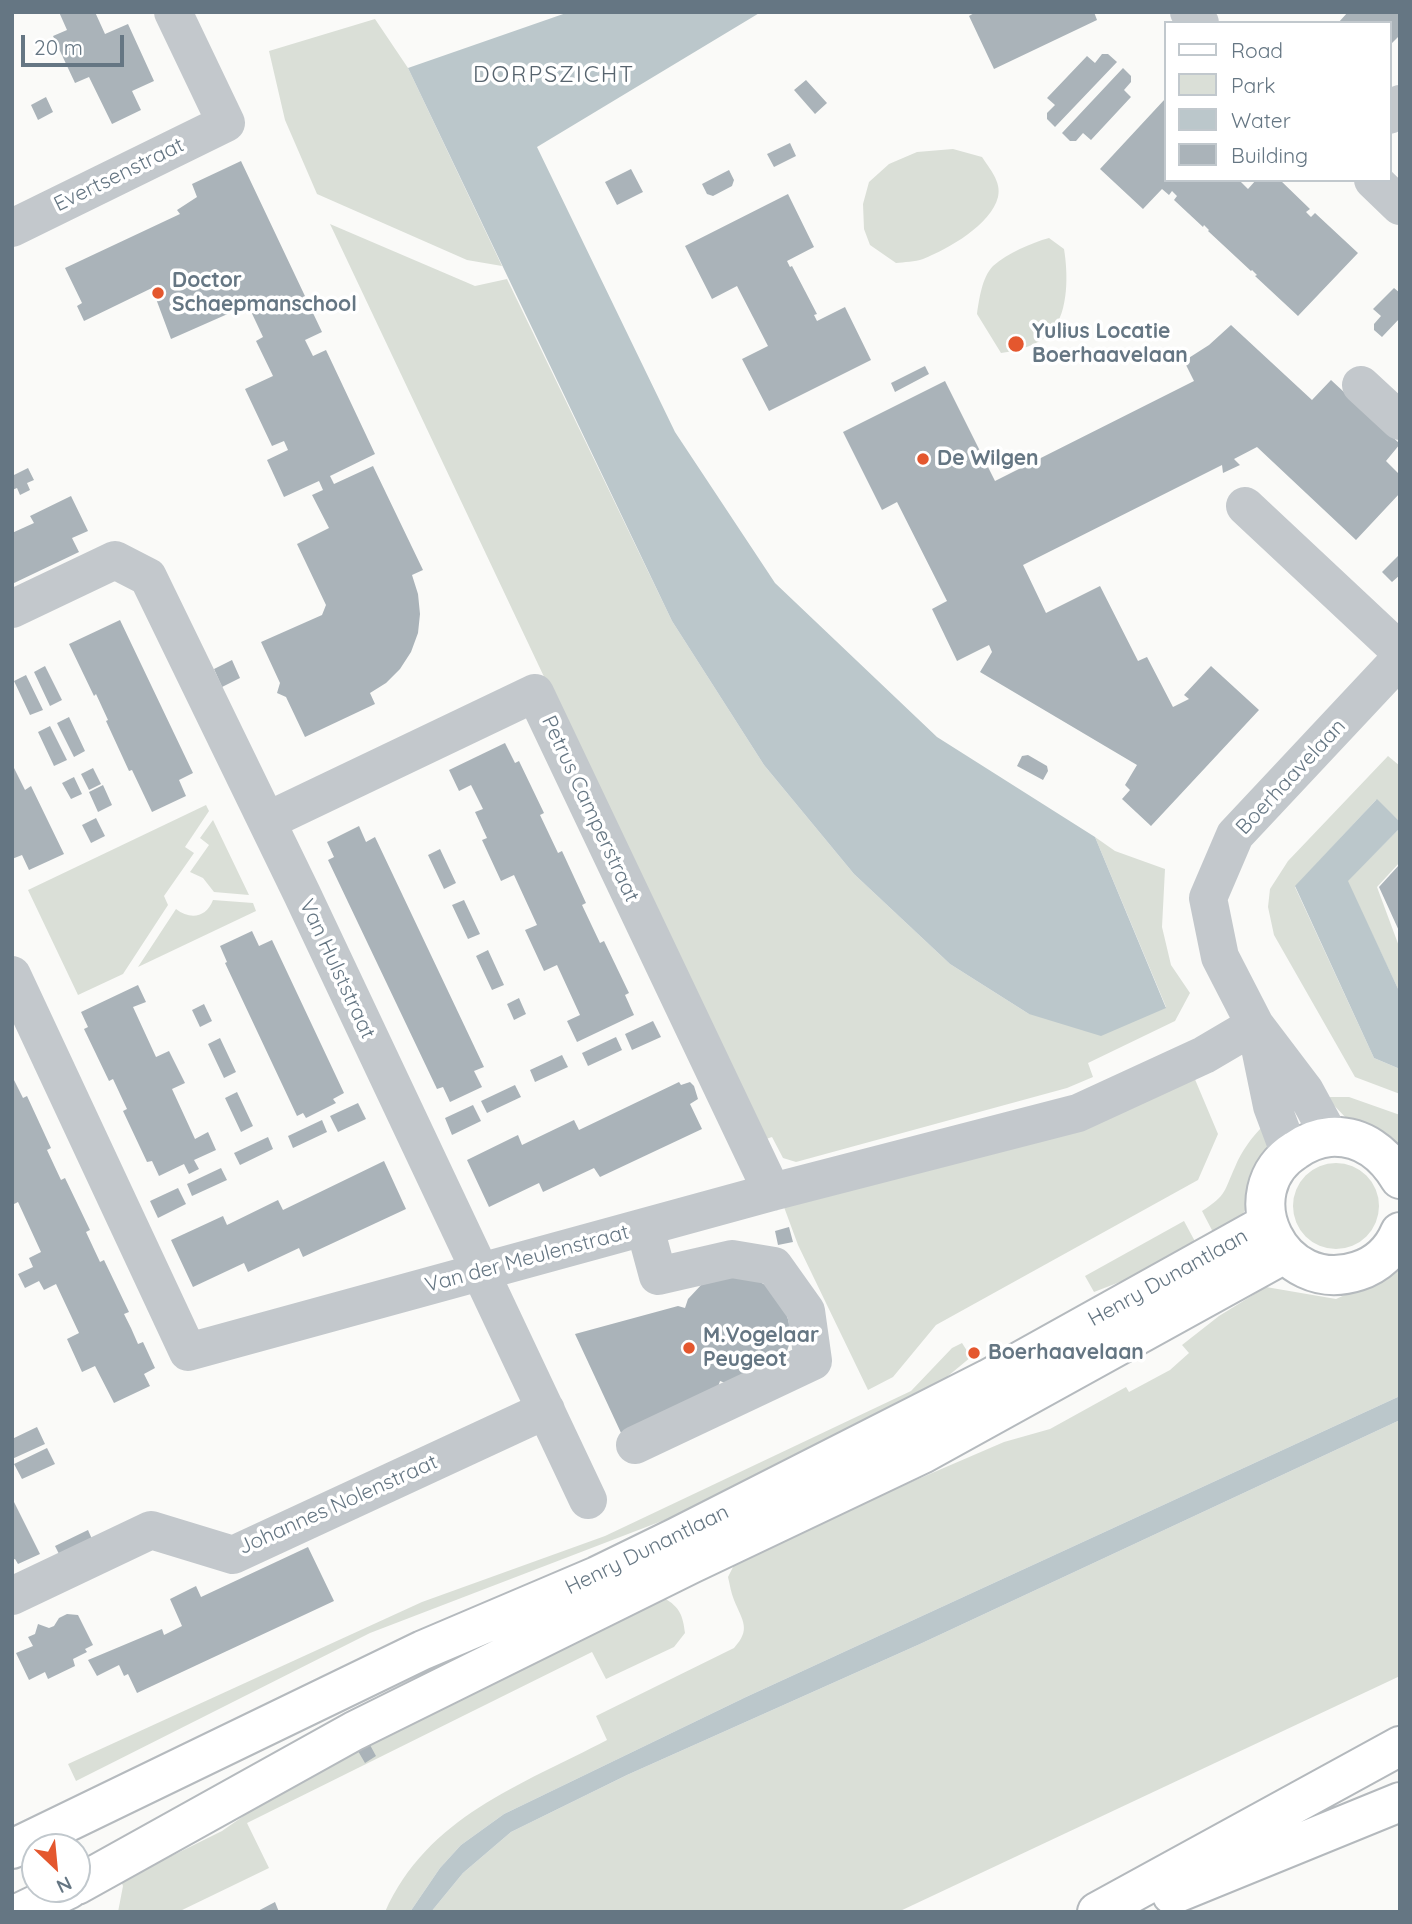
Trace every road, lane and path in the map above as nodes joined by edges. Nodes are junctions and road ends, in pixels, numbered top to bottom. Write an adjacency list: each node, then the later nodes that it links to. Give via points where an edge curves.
1 (173, 12): 4 (street, Evertsenstraat, via 226,123)
2 (1375, 182): 3 (street)
3 (1400, 206)
4 (12, 228)
5 (1361, 385): 6 (street)
6 (1400, 421)
7 (1245, 506): 9 (street)
8 (12, 609): 11 (street, Van Hulststraat, via 116,560 148,577)
9 (1400, 651)
10 (1400, 659): 13 (street, Boerhaavelaan, via 1235,835 1208,898 1220,957)
11 (267, 821): 17 (street, Petrus Camperstraat, via 535,693); 21 (street, Van Hulststraat)
12 (12, 975): 21 (street, Van der Meulenstraat, via 188,1352)
13 (1255, 1025): 14 (street, Boerhaavelaan, via 1305,1091); 15 (street, Boerhaavelaan, via 1272,1106); 17 (street, Van der Meulenstraat, via 1204,1055 1079,1113)
14 (1330, 1137): 15 (main road, via 1308,1142); 16 (main road, via 1354,1139 1375,1149)
15 (1290, 1154): 20 (main road, via 1269,1186 1266,1204)
16 (1397, 1169)
17 (772, 1192): 18 (street, Van der Meulenstraat)
18 (645, 1228): 21 (street, Van der Meulenstraat); 23 (street, via 658,1276 732,1259 774,1266 806,1311 813,1362)
19 (1400, 1233): 20 (main road, via 1386,1254 1368,1268 1346,1275 1302,1268)
20 (1276, 1238): 28 (main road, Henry Dunantlaan, via 597,1576 423,1650); 29 (main road, Henry Dunantlaan, via 922,1454 354,1731)
21 (479, 1271): 22 (street, Van Hulststraat)
22 (546, 1410): 24 (street, Van Hulststraat); 25 (street, Johannes Nolenstraat, via 233,1555 150,1530)
23 (635, 1445)
24 (588, 1500)
25 (12, 1596)
26 (1400, 1746): 30 (main road)
27 (1400, 1802): 31 (main road)
28 (12, 1849)
29 (91, 1877)
30 (1097, 1912)
31 (1130, 1912)

